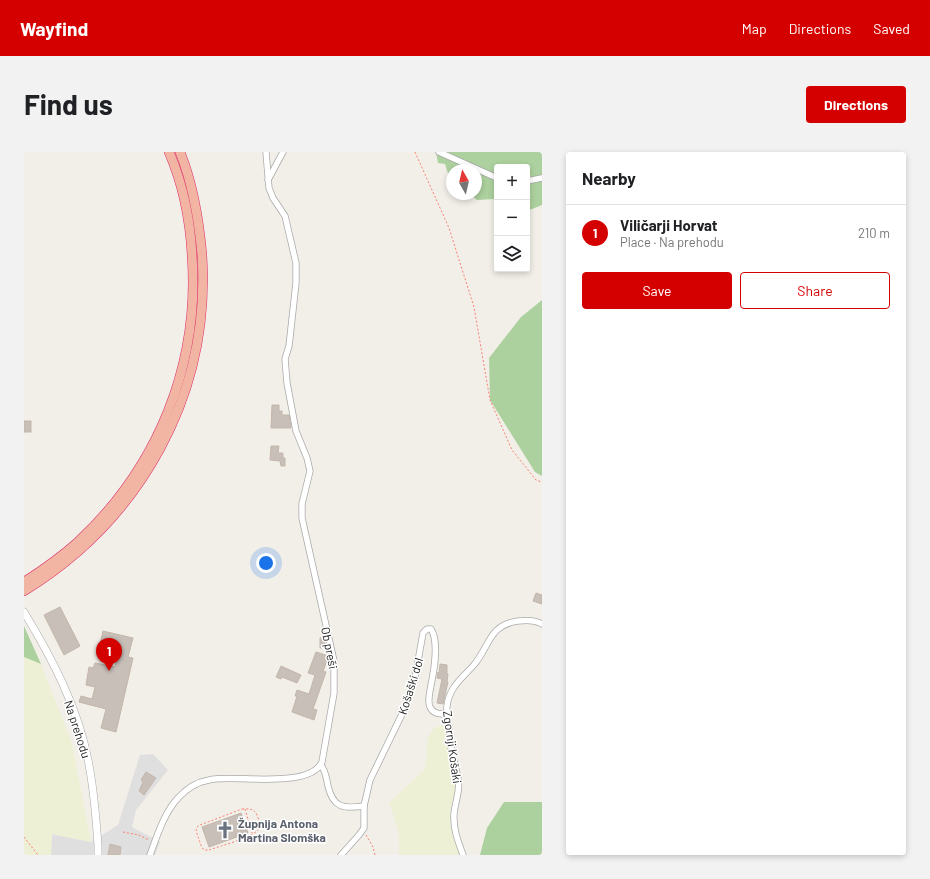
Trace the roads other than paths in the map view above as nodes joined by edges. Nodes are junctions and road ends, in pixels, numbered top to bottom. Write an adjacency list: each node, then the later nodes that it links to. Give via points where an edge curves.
1 (169, 152): 10 (highway, via 182,191 190,230 194,280 191,321 182,371 165,422 142,465 108,511 77,543)
2 (180, 152): 11 (highway, via 200,228 203,270 198,342 179,407 168,435 151,466 114,517 62,566)
3 (266, 152): 8 (street, Ob preši)
4 (283, 152): 8 (street)
5 (439, 152): 6 (street)
6 (494, 177)
7 (542, 178): 9 (street)
8 (268, 180): 15 (street, Ob preši, via 273,198 285,216 296,263 289,346 285,360 287,383 296,431 310,471 302,504 302,518 335,666 334,693)
9 (530, 180)
10 (24, 582)
11 (24, 591)
12 (24, 612): 17 (street, Na prehodu, via 50,656 82,734 93,786)
13 (542, 624): 14 (street, Zgornji Košaki, via 525,620 498,628 473,665 452,688)
14 (446, 714): 16 (street, Košaški dol, via 434,712 430,707 435,642 431,629 428,629 423,633 415,678 405,708 370,780); 20 (street, Zgornji Košaki, via 450,747 459,778 454,828)
15 (321, 765): 16 (street, via 329,792 336,803 349,808); 18 (street, via 313,771 289,778 262,781 220,778 198,783 178,798 168,811)
16 (364, 806): 19 (street, Košaški dol, via 363,830)
17 (98, 855)
18 (150, 855)
19 (341, 855)
20 (463, 855)

